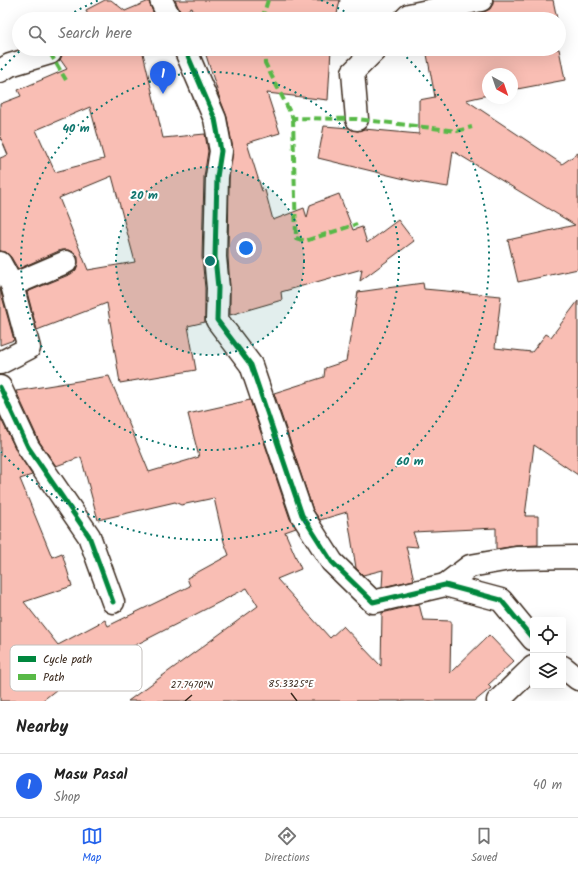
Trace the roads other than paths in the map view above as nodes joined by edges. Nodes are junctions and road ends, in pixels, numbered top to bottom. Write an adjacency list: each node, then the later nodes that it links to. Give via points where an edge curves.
1 (161, 0): 3 (street)
2 (481, 0): 4 (street)
3 (167, 12)
4 (423, 12)
5 (40, 56): 8 (street, via 10,65)
6 (188, 56): 16 (street, via 215,119 221,151 217,177 215,257 218,288 217,320 251,365 302,515 332,562 373,602)
7 (369, 56): 9 (street, via 353,72)
8 (0, 71)
9 (357, 119)
10 (66, 262): 12 (street)
11 (0, 264): 12 (street)
12 (12, 285): 13 (street, via 29,348)
13 (0, 364)
14 (0, 387): 17 (street, via 28,447 89,536)
15 (578, 558): 16 (street, via 516,558 470,566)
16 (445, 585): 18 (street, via 501,600)
17 (113, 602)
18 (530, 635)
19 (566, 669): 21 (street)
20 (530, 670): 22 (street)
21 (578, 679)
22 (498, 701)

